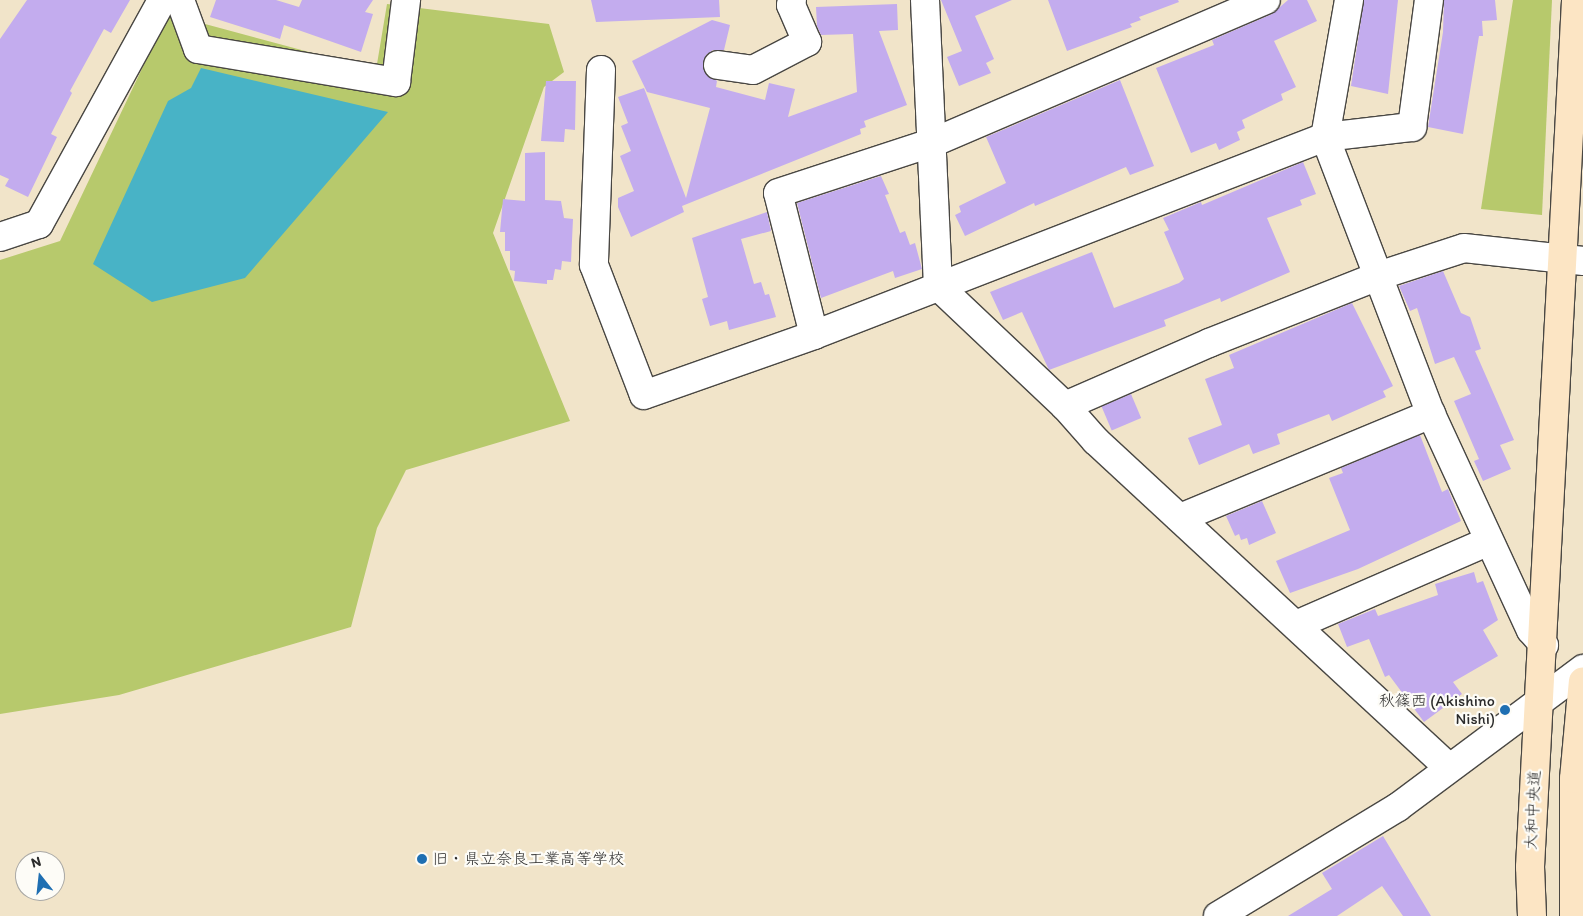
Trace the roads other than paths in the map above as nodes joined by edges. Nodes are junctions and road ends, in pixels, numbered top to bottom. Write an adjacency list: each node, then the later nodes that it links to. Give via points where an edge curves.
1 (162, 0): 14 (street, via 39,224)
2 (180, 0): 3 (street, via 198,49 396,82)
3 (406, 0)
4 (792, 0): 10 (street, via 790,5 807,42 754,70)
5 (924, 0): 13 (street)
6 (1266, 0): 13 (street)
7 (1349, 0): 12 (street)
8 (1429, 0): 12 (street, via 1412,128)
9 (1576, 0): 15 (street, 大和中央道)
10 (718, 65)
11 (601, 70): 18 (street, via 594,265 644,395)
12 (1325, 138): 16 (street); 17 (street)
13 (934, 142): 17 (street); 18 (street, via 778,193)
14 (0, 237)
15 (1572, 259): 16 (street, via 1464,248); 23 (street, 大和中央道)
16 (1378, 276): 19 (street, via 1209,343); 20 (street)
17 (938, 286): 18 (street); 19 (street)
18 (814, 335)
19 (1066, 406): 21 (street, via 1096,441)
20 (1431, 414): 21 (street); 22 (street)
21 (1180, 518): 25 (street)
22 (1490, 541): 24 (street); 25 (street)
23 (1546, 564): 24 (street, via 1527,582 1514,584); 26 (street, 大和中央道)
24 (1506, 577): 26 (street, via 1531,630)
25 (1296, 624): 30 (street)
26 (1544, 645): 29 (street, 大和中央道)
27 (1583, 669): 29 (street)
28 (1583, 681): 31 (street)
29 (1538, 705): 30 (street); 33 (street, 大和中央道, via 1530,867)
30 (1448, 767): 32 (street, via 1398,806)
31 (1578, 820): 34 (street)
32 (1218, 916)
33 (1532, 916)
34 (1574, 916)

